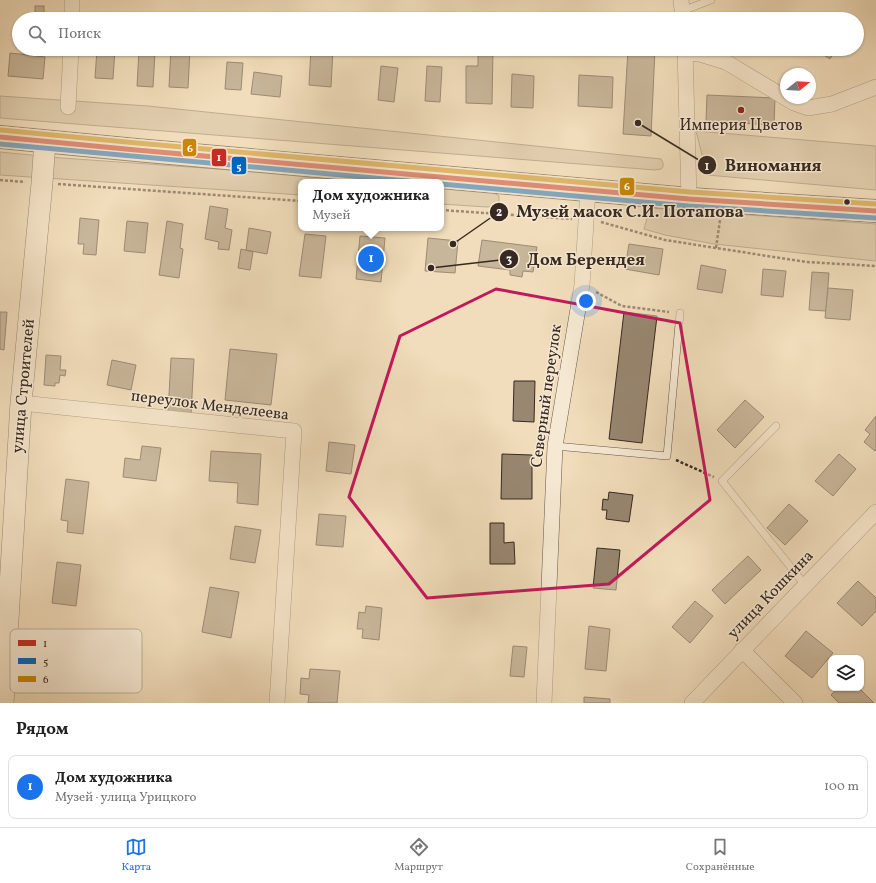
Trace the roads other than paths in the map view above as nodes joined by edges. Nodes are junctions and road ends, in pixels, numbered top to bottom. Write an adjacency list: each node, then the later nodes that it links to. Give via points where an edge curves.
1 (72, 0): 4 (street)
2 (711, 0): 3 (lane)
3 (682, 10)
4 (72, 12)
5 (71, 56): 9 (street)
6 (685, 56): 13 (street)
7 (706, 56): 8 (street, via 726,62 794,103 808,108 832,104)
8 (876, 88)
9 (68, 107)
10 (0, 137): 11 (main road)
11 (45, 141): 12 (main road); 16 (street, улица Строителей)
12 (588, 190): 13 (main road); 18 (street, Северный переулок, via 582,285)
13 (689, 199): 14 (main road)
14 (876, 211)
15 (680, 313): 18 (lane, via 666,456)
16 (22, 403): 22 (street, улица Строителей); 23 (street, переулок Менделеева, via 294,431)
17 (776, 426): 20 (lane, via 722,481)
18 (555, 446): 24 (street, Северный переулок)
19 (876, 512): 20 (street, улица Кошкина)
20 (805, 585): 21 (street, улица Кошкина)
21 (742, 650): 25 (street, улица Кошкина); 26 (street)
22 (3, 703)
23 (277, 703)
24 (544, 703)
25 (692, 703)
26 (794, 703)

